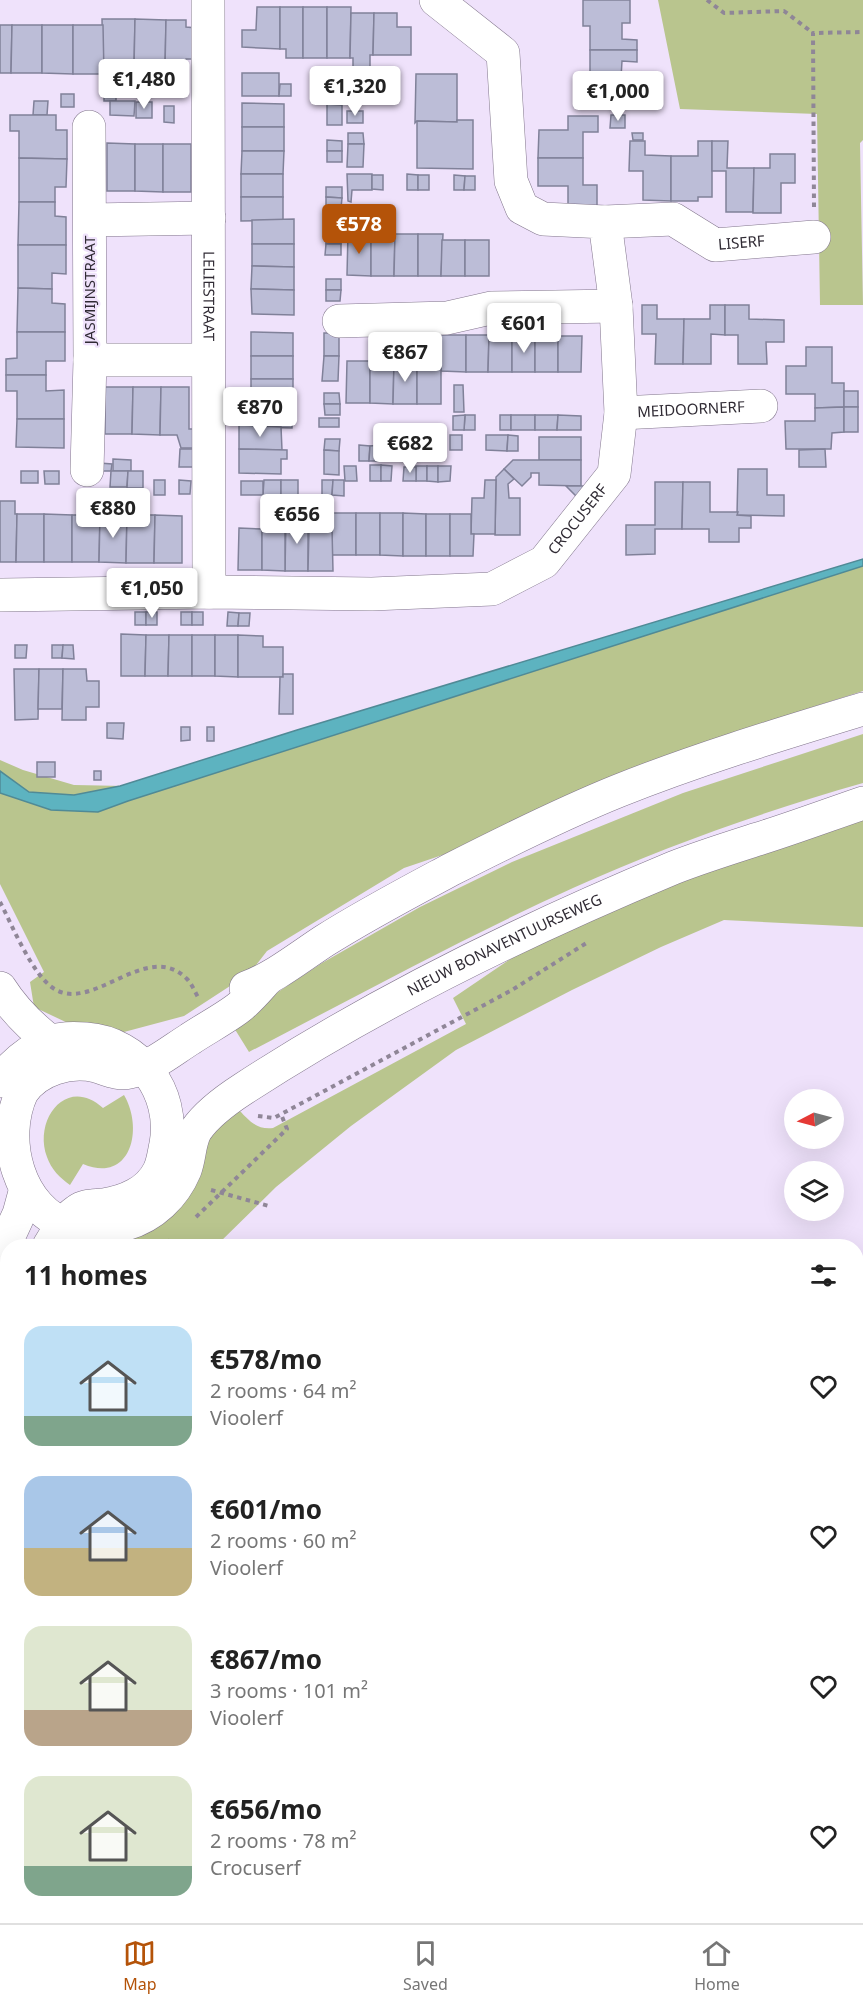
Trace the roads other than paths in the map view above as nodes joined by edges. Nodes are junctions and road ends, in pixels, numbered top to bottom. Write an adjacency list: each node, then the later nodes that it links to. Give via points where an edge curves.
1 (208, 0): 4 (street, LELIESTRAAT)
2 (436, 0): 6 (street, via 503,53 510,181 522,208 543,219)
3 (89, 127): 5 (street, JASMIJNSTRAAT)
4 (209, 218): 5 (street, JASMIJNSTRAAT); 11 (street, LELIESTRAAT)
5 (90, 220): 10 (street, JASMIJNSTRAAT)
6 (604, 222): 7 (street, LISERF, via 673,219 714,245); 8 (street, CROCUSERF)
7 (814, 237)
8 (616, 306): 9 (street, via 491,308 447,318); 13 (street, CROCUSERF)
9 (339, 321)
10 (90, 360): 11 (street, JASMIJNSTRAAT); 14 (street, JASMIJNSTRAAT)
11 (208, 360): 15 (street, LELIESTRAAT)
12 (761, 406): 13 (street, MEIDOORNERF)
13 (621, 413): 15 (street, CROCUSERF, via 614,474 544,562 492,589 372,594)
14 (87, 470)
15 (209, 592): 16 (street, CROCUSERF)
16 (2, 595)
17 (863, 709): 21 (street, via 619,790 535,827 387,903 266,980 230,995 143,1049)
18 (863, 803): 24 (street, NIEUW BONAVENTUURSEWEG, via 676,867 530,931 366,1015 239,1091 206,1118 194,1134 184,1167 166,1199 151,1213 124,1225)
19 (0, 988): 20 (street, via 19,1015)
20 (51, 1042): 21 (street, via 75,1038 114,1044); 22 (street, via 27,1054)
21 (137, 1060): 22 (street, via 121,1073 76,1064 58,1066 32,1081); 24 (street, via 155,1081 168,1118 159,1171 133,1197 77,1210)
22 (9, 1071): 23 (street, via 14,1104 9,1119 10,1159 14,1176)
23 (25, 1192): 24 (street); 25 (street)
24 (69, 1237)
25 (7, 1239)

